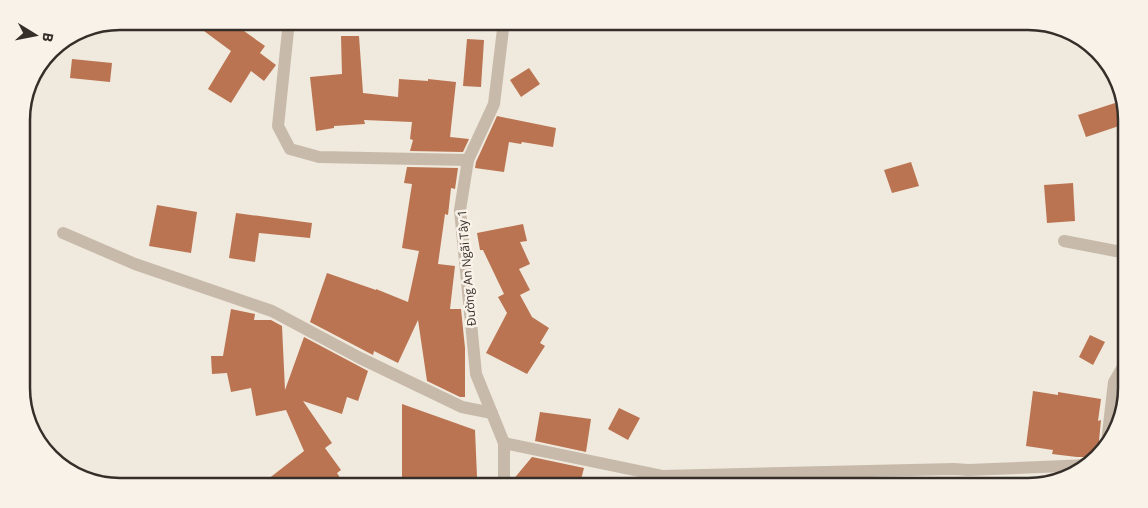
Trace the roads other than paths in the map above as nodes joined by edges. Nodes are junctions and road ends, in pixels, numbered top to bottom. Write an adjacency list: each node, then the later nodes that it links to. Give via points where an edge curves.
1 (288, 30): 3 (street, via 278,126 290,149 318,157)
2 (503, 30): 3 (street, Đường An Ngãi Tây 1, via 494,104)
3 (468, 160): 8 (street, Đường An Ngãi Tây 1, via 460,210 476,374)
4 (64, 233): 8 (street, via 135,264 272,311 462,407)
5 (1064, 241): 6 (street)
6 (1118, 251)
7 (1118, 375): 9 (street, via 1114,382)
8 (492, 413): 10 (street, Đường An Ngãi Tây 1)
9 (1109, 428)
10 (504, 443): 11 (street, via 663,476); 12 (street, Đường An Ngãi Tây 1)
11 (1074, 466)
12 (504, 478)

